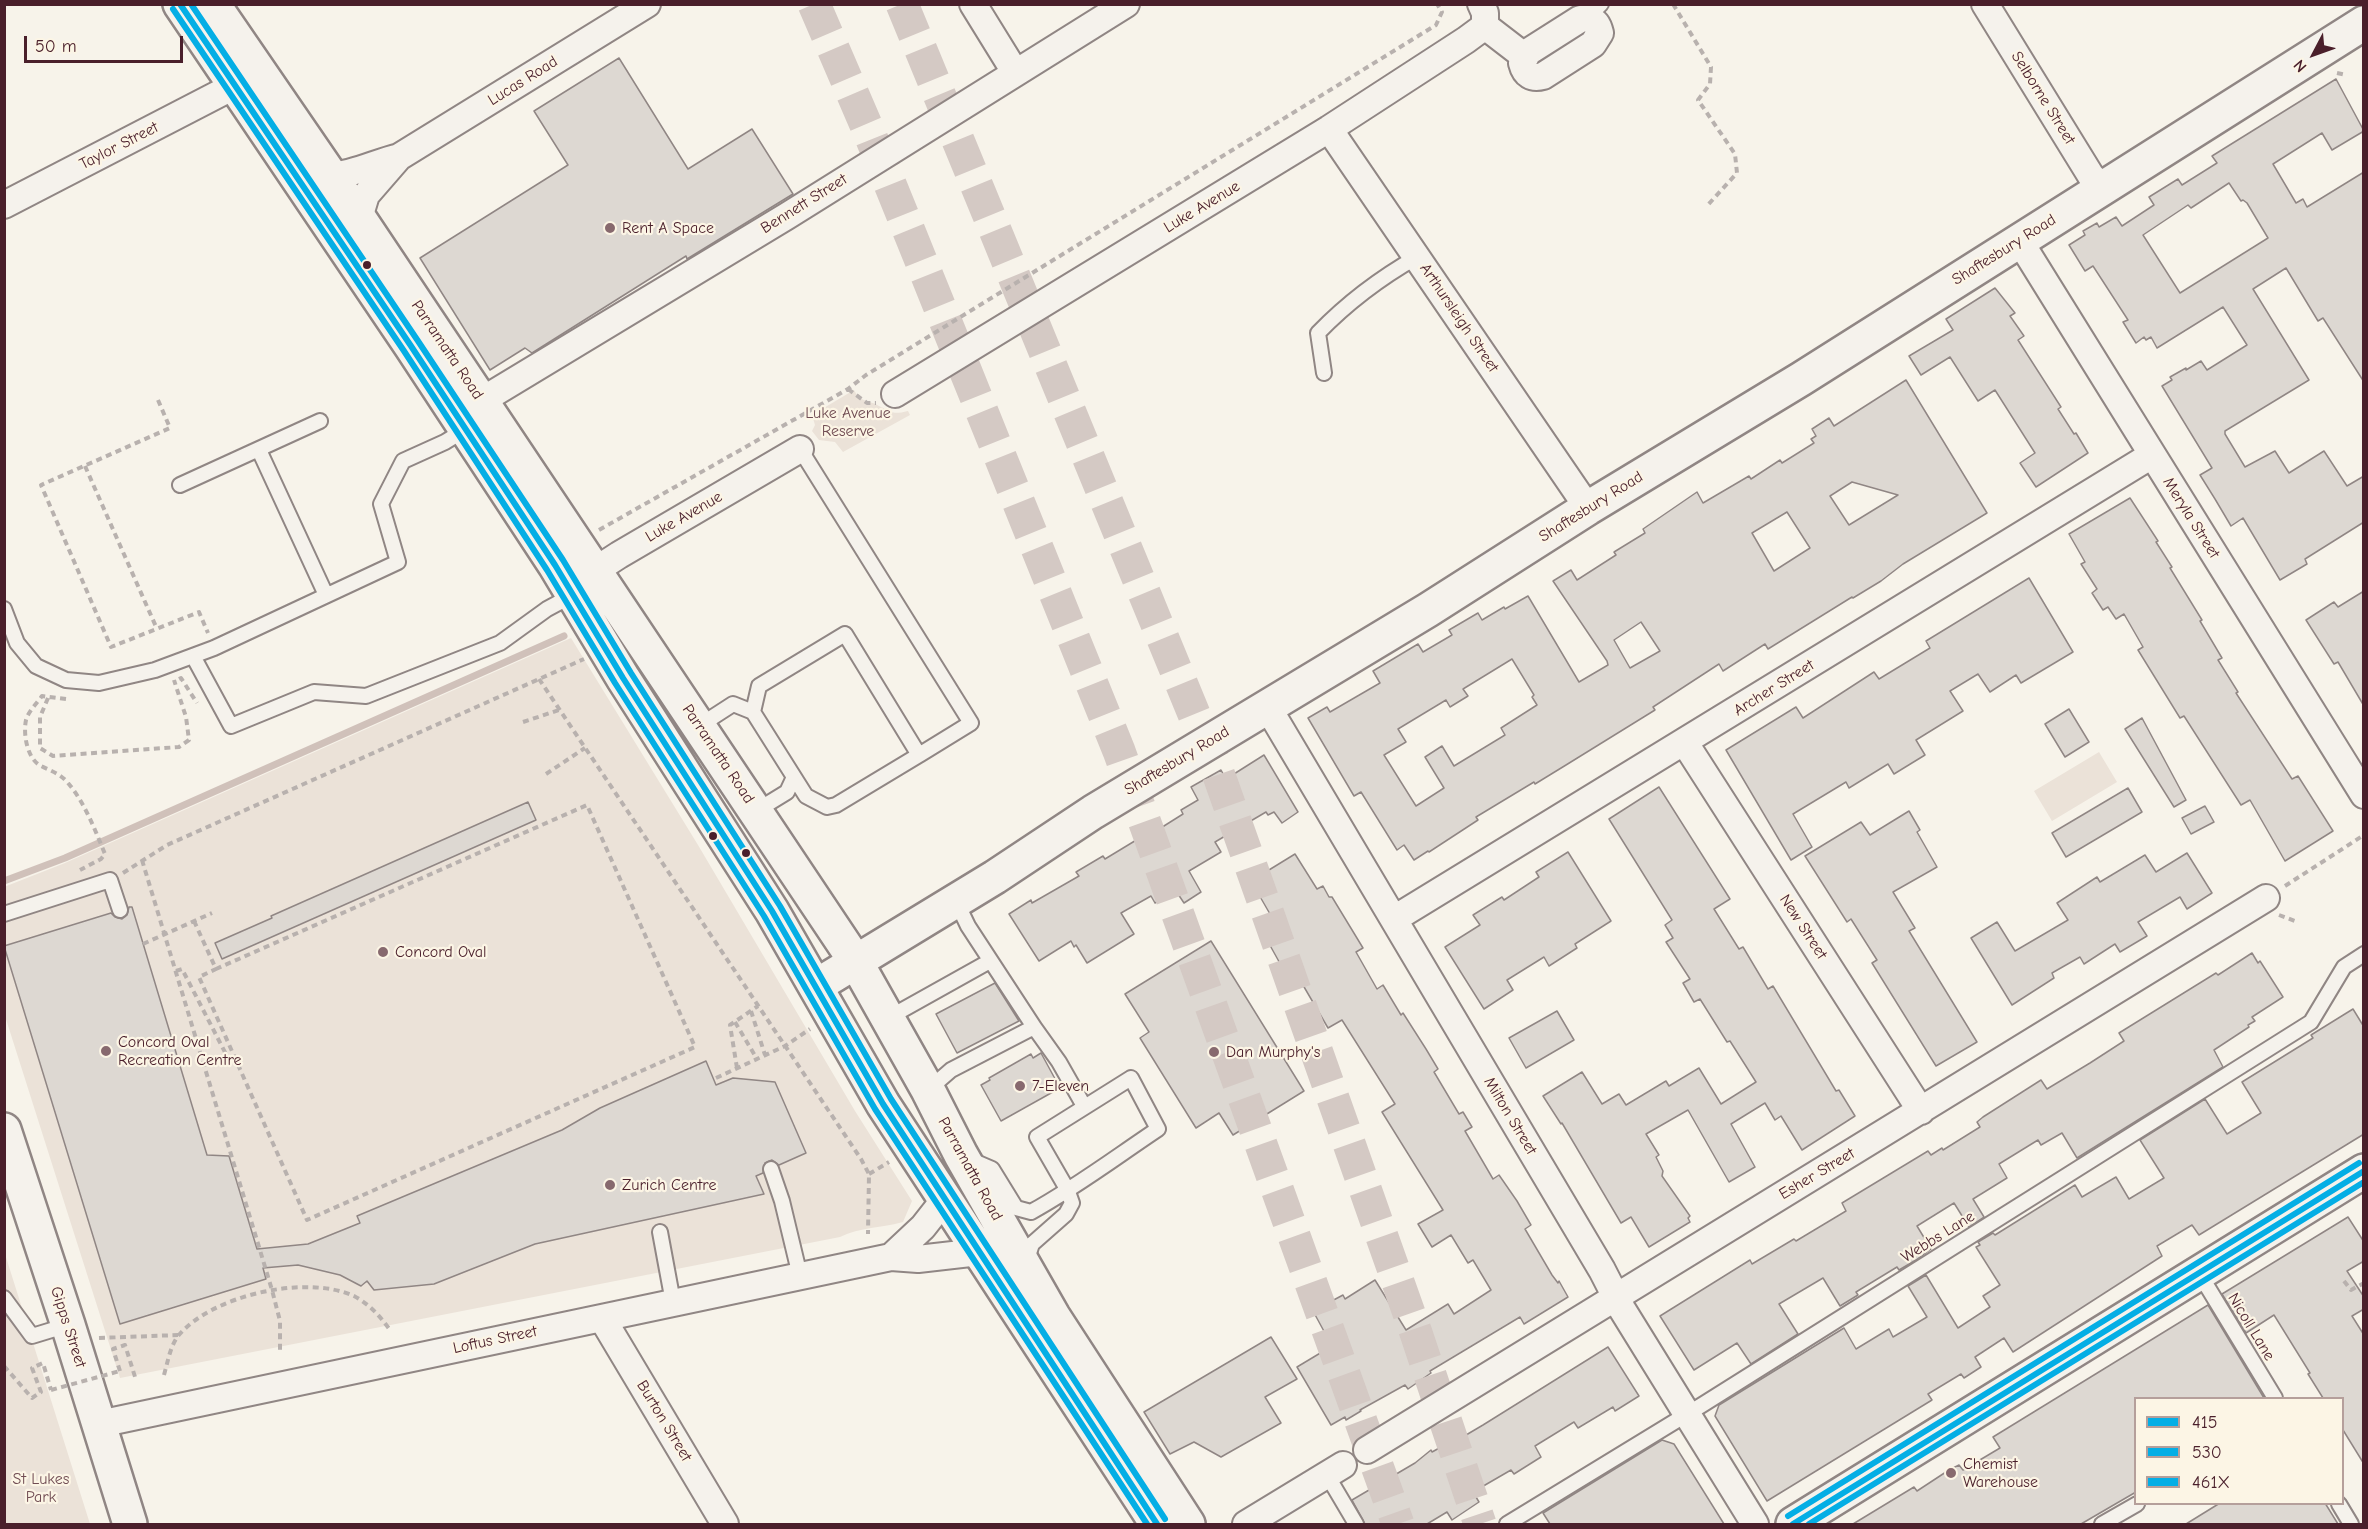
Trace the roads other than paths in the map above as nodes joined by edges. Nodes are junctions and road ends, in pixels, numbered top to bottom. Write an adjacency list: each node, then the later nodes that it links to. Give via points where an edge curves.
1 (180, 4): 11 (main road, Parramatta Road)
2 (213, 4): 14 (main road, Parramatta Road)
3 (647, 4): 13 (street, Lucas Road)
4 (973, 4): 10 (street)
5 (1126, 4): 10 (street, Bennett Street)
6 (1985, 4): 15 (street, Selborne Street)
7 (1594, 11): 8 (street, via 1598,40 1536,78 1524,70 1524,56)
8 (1483, 15): 12 (street, Luke Avenue)
9 (2356, 45): 15 (main road, Shaftesbury Road)
10 (1015, 72): 22 (street, Bennett Street)
11 (234, 86): 16 (street, Taylor Street); 22 (main road, Parramatta Road)
12 (1329, 129): 19 (street, Arthursleigh Street); 21 (street, Luke Avenue)
13 (399, 157): 14 (street, Lucas Road, via 349,175); 17 (street, Lucas Road, via 365,197)
14 (331, 176): 17 (main road, Parramatta Road)
15 (2103, 188): 18 (main road, Shaftesbury Road)
16 (4, 205)
17 (359, 218): 22 (main road, Parramatta Road)
18 (2019, 240): 26 (street, Meryla Street); 28 (main road, Shaftesbury Road)
19 (1416, 257): 20 (lane, via 1350,302 1318,333); 28 (street, Arthursleigh Street)
20 (1324, 373)
21 (895, 393)
22 (474, 415): 29 (main road, Parramatta Road); 30 (lane, via 445,442 403,461 381,504 398,562)
23 (320, 421): 25 (lane)
24 (800, 449): 29 (street, Luke Avenue, via 619,555); 38 (lane, via 971,723)
25 (259, 450): 27 (lane); 30 (lane)
26 (2152, 455): 36 (street, Archer Street); 40 (street, Meryla Street)
27 (180, 485)
28 (1588, 508): 33 (main road, Shaftesbury Road)
29 (579, 584): 32 (lane, via 500,643 366,696 314,692 231,726); 35 (main road, Parramatta Road); 37 (main road, Parramatta Road, via 623,678)
30 (326, 596): 32 (lane)
31 (4, 609): 32 (lane, via 17,643 36,666 66,680 99,683)
32 (193, 656)
33 (1267, 706): 43 (main road, Shaftesbury Road); 46 (street, Milton Street)
34 (753, 712): 35 (lane, via 734,704); 38 (lane, via 759,686 845,634); 39 (lane)
35 (699, 726): 37 (main road); 41 (main road, Parramatta Road)
36 (1685, 743): 46 (street, Archer Street); 55 (street, New Street)
37 (668, 747): 50 (main road, Parramatta Road)
38 (919, 755): 39 (lane, via 827,807 806,796)
39 (794, 777): 41 (lane, via 787,792)
40 (2364, 795)
41 (756, 812): 49 (main road, Parramatta Road)
42 (2266, 898): 55 (street, Esher Street)
43 (956, 901): 48 (lane); 49 (main road, Shaftesbury Road)
44 (120, 910): 45 (lane, via 110,880)
45 (4, 914)
46 (1394, 919): 68 (street, Milton Street)
47 (2364, 954): 74 (lane, Webbs Lane, via 2344,967 2311,1022)
48 (990, 961): 51 (lane); 52 (lane)
49 (856, 962): 50 (main road, Shaftesbury Road); 51 (main road, Parramatta Road)
50 (816, 986): 61 (main road, Parramatta Road, via 883,1104)
51 (888, 1017): 53 (main road, Parramatta Road)
52 (1034, 1027): 53 (lane, via 951,1070); 54 (lane)
53 (927, 1090): 57 (main road, Parramatta Road)
54 (1084, 1106): 60 (lane, via 1037,1137); 60 (lane, via 1131,1078 1158,1129)
55 (1921, 1111): 68 (street, Esher Street)
56 (4, 1130): 72 (main road, Gipps Street)
57 (961, 1155): 60 (lane, via 993,1169 1016,1208 1030,1212); 65 (main road, Parramatta Road)
58 (771, 1169): 67 (lane)
59 (2362, 1177): 66 (main road)
60 (1067, 1189): 65 (lane, via 1072,1203 1066,1214 1032,1244)
61 (945, 1199): 63 (main road, Parramatta Road); 64 (street)
62 (660, 1232): 70 (lane)
63 (979, 1252): 64 (street, Loftus Street, via 918,1259); 82 (main road, Parramatta Road)
64 (891, 1257): 67 (street, Loftus Street)
65 (1025, 1267): 83 (main road, Parramatta Road)
66 (2199, 1273): 73 (lane, Nicoll Lane); 88 (main road)
67 (800, 1276): 70 (street, Loftus Street)
68 (1616, 1297): 74 (street, Milton Street); 76 (street, Esher Street)
69 (4, 1298): 72 (lane, via 32,1336)
70 (673, 1302): 71 (street, Loftus Street)
71 (602, 1318): 75 (street, Loftus Street); 81 (street, Burton Street)
72 (68, 1325): 75 (main road, Gipps Street)
73 (2274, 1397)
74 (1686, 1414): 86 (lane, Webbs Lane); 87 (street, Milton Street)
75 (99, 1424): 80 (main road, Gipps Street)
76 (1366, 1450)
77 (1335, 1470): 84 (street); 85 (lane)
78 (2134, 1505): 89 (lane)
79 (2340, 1505): 90 (lane)
80 (130, 1524)
81 (725, 1524)
82 (1157, 1524)
83 (1188, 1524)
84 (1246, 1524)
85 (1356, 1524)
86 (1507, 1524)
87 (1755, 1524)
88 (1793, 1524)
89 (2102, 1524)
90 (2352, 1524)

